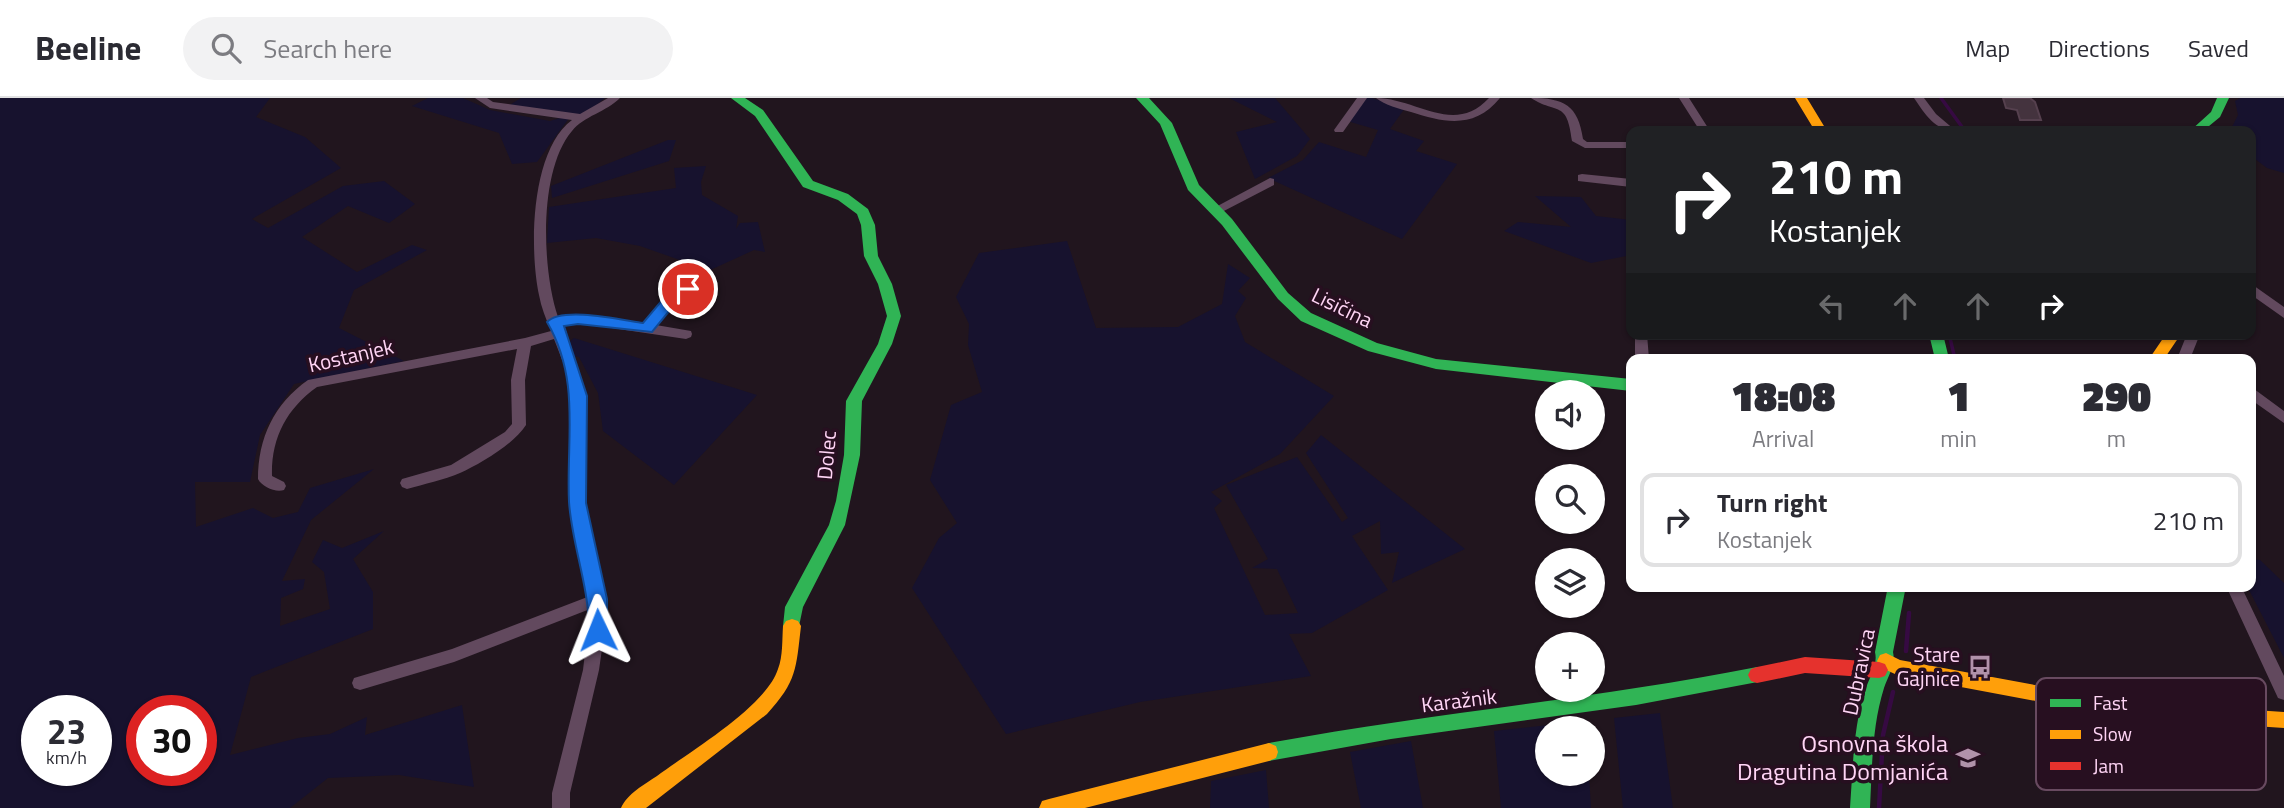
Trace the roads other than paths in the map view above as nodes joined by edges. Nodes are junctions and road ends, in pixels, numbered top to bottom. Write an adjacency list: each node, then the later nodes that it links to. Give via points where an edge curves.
1 (480, 98): 13 (street, via 491,105)
2 (615, 98): 13 (street)
3 (737, 98): 46 (street, Dolec, via 760,113 808,184 843,197 863,212 871,256 892,304 892,328 854,401 844,501 837,525 794,607 787,673 779,689 762,709)
4 (1142, 98): 23 (street, Lisičina, via 1162,116 1193,187)
5 (1362, 98): 18 (street)
6 (1381, 98): 7 (street, via 1448,119 1478,113)
7 (1495, 98)
8 (1536, 98): 19 (street, via 1568,108 1578,141 1585,145)
9 (1684, 98): 14 (street)
10 (1801, 98): 15 (street)
11 (1919, 98): 16 (street)
12 (2223, 98): 17 (street, via 2216,114)
13 (584, 118): 27 (street, via 569,127 554,154 542,211 545,296)
14 (1702, 126)
15 (1818, 126)
16 (1945, 126)
17 (2202, 126)
18 (1339, 130)
19 (1626, 145)
20 (1582, 178): 22 (street)
21 (1270, 181): 23 (street)
22 (1626, 182)
23 (1216, 210): 31 (street, Lisičina, via 1295,309 1373,347 1458,367)
24 (701, 283): 28 (street, via 674,296)
25 (2256, 292): 26 (street)
26 (2284, 314)
27 (557, 327): 28 (street, Kostanjek, via 578,319); 30 (street, Kostanjek); 38 (street, via 579,396 578,503)
28 (647, 328): 29 (street, Kostanjek)
29 (686, 334)
30 (525, 343): 34 (street, via 518,380 519,425 510,436 455,469); 35 (street, Kostanjek, via 313,383 289,404 272,431 265,479)
31 (1626, 384)
32 (2256, 396): 33 (street)
33 (2284, 418)
34 (407, 483)
35 (279, 486)
36 (1897, 592): 39 (street, Dubravica)
37 (2236, 592): 42 (street)
38 (598, 599): 40 (street, via 454,655); 45 (street, via 598,630)
39 (1882, 666): 41 (street, Karažnik); 47 (street, Karažnik, via 1805,665 1605,704 1343,737); 48 (street, Dubravica, via 1872,698)
40 (360, 683)
41 (2036, 693)
42 (2284, 693)
43 (2266, 719): 44 (street, Karažnik)
44 (2284, 720)
45 (561, 808)
46 (631, 808)
47 (1049, 808)
48 (1860, 808)

